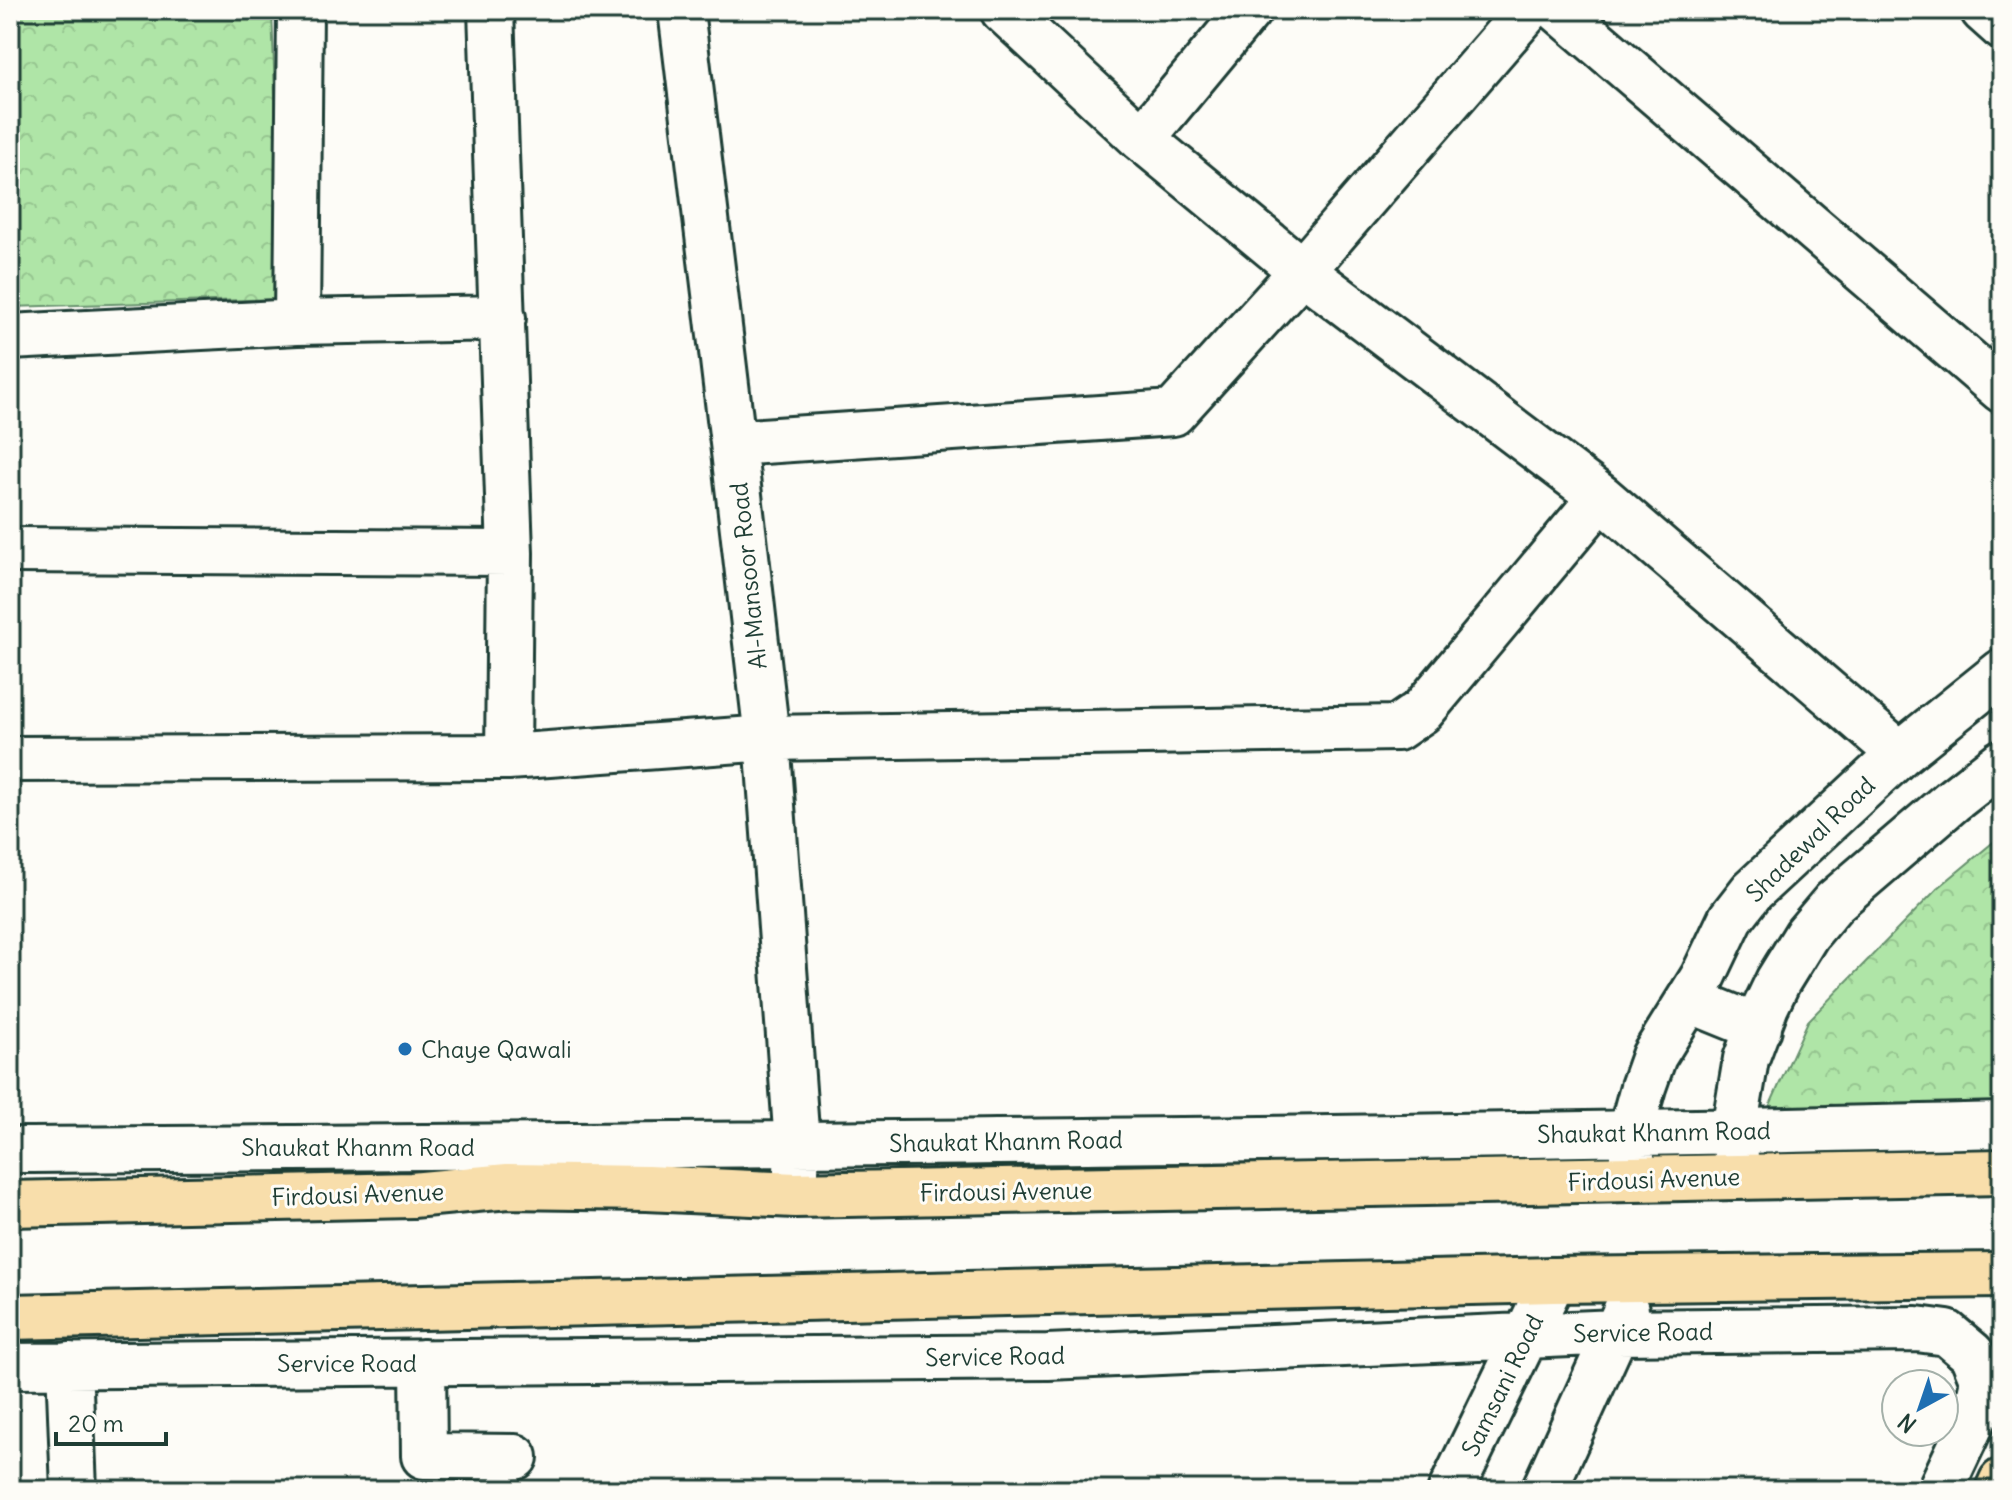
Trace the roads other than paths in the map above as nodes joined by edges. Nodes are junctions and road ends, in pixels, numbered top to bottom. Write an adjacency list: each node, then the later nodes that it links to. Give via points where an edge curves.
1 (300, 10): 13 (street)
2 (491, 10): 12 (street)
3 (681, 10): 16 (street, Al-Mansoor Road)
4 (1003, 10): 10 (street)
5 (1249, 10): 10 (street)
6 (1528, 10): 11 (street)
7 (1559, 10): 15 (street)
8 (1983, 10): 9 (street)
9 (2002, 27)
10 (1142, 139): 11 (street)
11 (1302, 271): 16 (street, via 1173,413); 17 (street)
12 (503, 318): 13 (street); 19 (street)
13 (297, 322): 14 (street)
14 (10, 337)
15 (2002, 390)
16 (733, 443): 21 (street, Al-Mansoor Road)
17 (1601, 497): 21 (street, via 1422,711 1397,728); 22 (street)
18 (10, 550): 19 (street)
19 (510, 553): 23 (street)
20 (2002, 672): 22 (street, Shadewal Road)
21 (767, 738): 23 (street); 31 (street, Al-Mansoor Road)
22 (1900, 754): 26 (street, Shadewal Road, via 1752,891 1731,918)
23 (508, 757): 24 (street)
24 (10, 759)
25 (2002, 762): 27 (street, via 1834,902 1786,967)
26 (1690, 1000): 27 (street); 30 (street, Shadewal Road, via 1654,1056)
27 (1759, 1028): 29 (street, via 1746,1059)
28 (2002, 1125): 29 (street, Shaukat Khanm Road)
29 (1735, 1132): 30 (street, Shaukat Khanm Road); 34 (street)
30 (1632, 1133): 31 (street, Shaukat Khanm Road); 35 (street, Shadewal Road)
31 (797, 1144): 32 (street, Shaukat Khanm Road); 36 (street, Al-Mansoor Road)
32 (10, 1150)
33 (2002, 1172): 34 (main road, Firdousi Avenue)
34 (1737, 1176): 35 (main road, Firdousi Avenue)
35 (1632, 1180): 36 (main road, Firdousi Avenue)
36 (795, 1195): 37 (main road, Firdousi Avenue, via 508,1186 412,1195)
37 (10, 1204)
38 (1922, 1275): 39 (main road); 41 (main road); 43 (street)
39 (1641, 1279): 40 (main road); 44 (street)
40 (1553, 1280): 42 (main road); 45 (street, Samsani Road)
41 (1991, 1281)
42 (10, 1317)
43 (1917, 1329): 44 (street, Service Road); 54 (street, Service Road, via 1947,1333 1972,1354 1983,1381 1975,1416)
44 (1616, 1332): 45 (street, Service Road); 53 (street)
45 (1527, 1335): 46 (street, Service Road, via 1048,1357); 52 (street, Samsani Road)
46 (423, 1362): 47 (street, Service Road); 49 (street, via 424,1456)
47 (69, 1365): 48 (street, Service Road); 51 (street)
48 (10, 1366)
49 (515, 1457)
50 (2002, 1481): 55 (main road)
51 (74, 1490)
52 (1451, 1490)
53 (1544, 1490)
54 (1940, 1490)
55 (1998, 1490)

